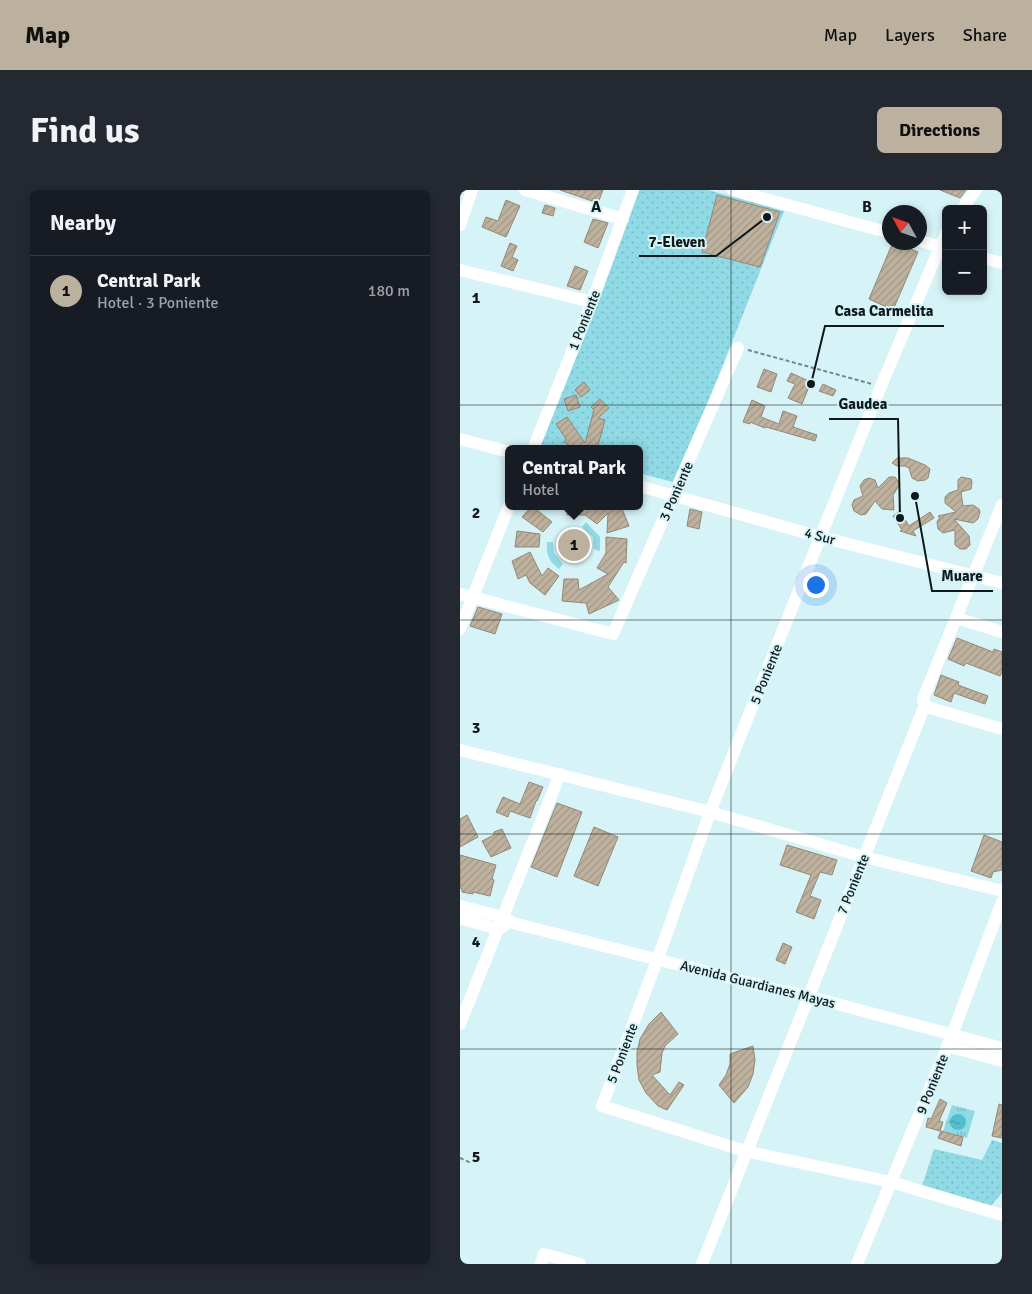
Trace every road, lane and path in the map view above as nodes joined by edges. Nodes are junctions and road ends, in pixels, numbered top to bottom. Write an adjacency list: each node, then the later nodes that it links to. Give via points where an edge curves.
1 (472, 190): 8 (street)
2 (525, 190): 7 (street)
3 (633, 190): 7 (street, 1 Poniente)
4 (733, 190): 9 (street)
5 (976, 190): 6 (street)
6 (965, 205)
7 (623, 219): 15 (street, 1 Poniente)
8 (460, 225)
9 (882, 231)
10 (927, 243): 11 (street)
11 (942, 247): 17 (street, 5 Poniente)
12 (987, 259): 13 (street)
13 (1002, 263)
14 (460, 270): 15 (street)
15 (592, 302): 19 (street, 1 Poniente)
16 (738, 348): 17 (path); 22 (street, 3 Poniente)
17 (882, 386): 25 (street, 5 Poniente)
18 (460, 439): 20 (street)
19 (535, 445)
20 (505, 451)
21 (643, 487): 22 (street, 4 Sur)
22 (674, 495): 25 (street, 4 Sur); 29 (street, 3 Poniente, via 612,634)
23 (1002, 505): 26 (street, 7 Poniente)
24 (507, 510): 29 (street)
25 (821, 536): 26 (street, 4 Sur); 37 (street, 5 Poniente)
26 (975, 575): 27 (street, 4 Sur); 30 (street, 7 Poniente)
27 (1002, 583)
28 (460, 594): 29 (street)
29 (473, 597): 31 (street)
30 (956, 618): 32 (street); 33 (street, 7 Poniente, via 923,699)
31 (460, 629)
32 (1002, 632)
33 (925, 705): 34 (street); 38 (street, 7 Poniente)
34 (1002, 729)
35 (460, 750): 36 (street)
36 (560, 774): 37 (street); 43 (street)
37 (710, 812): 38 (street); 44 (street, 5 Poniente)
38 (864, 857): 39 (street); 45 (street, 7 Poniente)
39 (1002, 891)
40 (1002, 902): 47 (street, 9 Poniente)
41 (460, 906): 43 (street)
42 (460, 918): 43 (street)
43 (504, 923): 44 (street, Avenida Guardianes Mayas); 46 (street)
44 (658, 958): 45 (street, Avenida Guardianes Mayas); 50 (street, 5 Poniente, via 602,1106)
45 (807, 996): 47 (street, Avenida Guardianes Mayas); 50 (street, 7 Poniente)
46 (460, 1024)
47 (950, 1040): 48 (street, Avenida Guardianes Mayas); 49 (street); 53 (street, 9 Poniente)
48 (1002, 1048)
49 (1002, 1061)
50 (746, 1151): 53 (street); 57 (street, 7 Poniente)
51 (460, 1158): 52 (path)
52 (471, 1163)
53 (891, 1182): 54 (street); 58 (street, 9 Poniente)
54 (1002, 1216)
55 (542, 1259): 56 (street)
56 (580, 1264)
57 (702, 1264)
58 (857, 1264)

